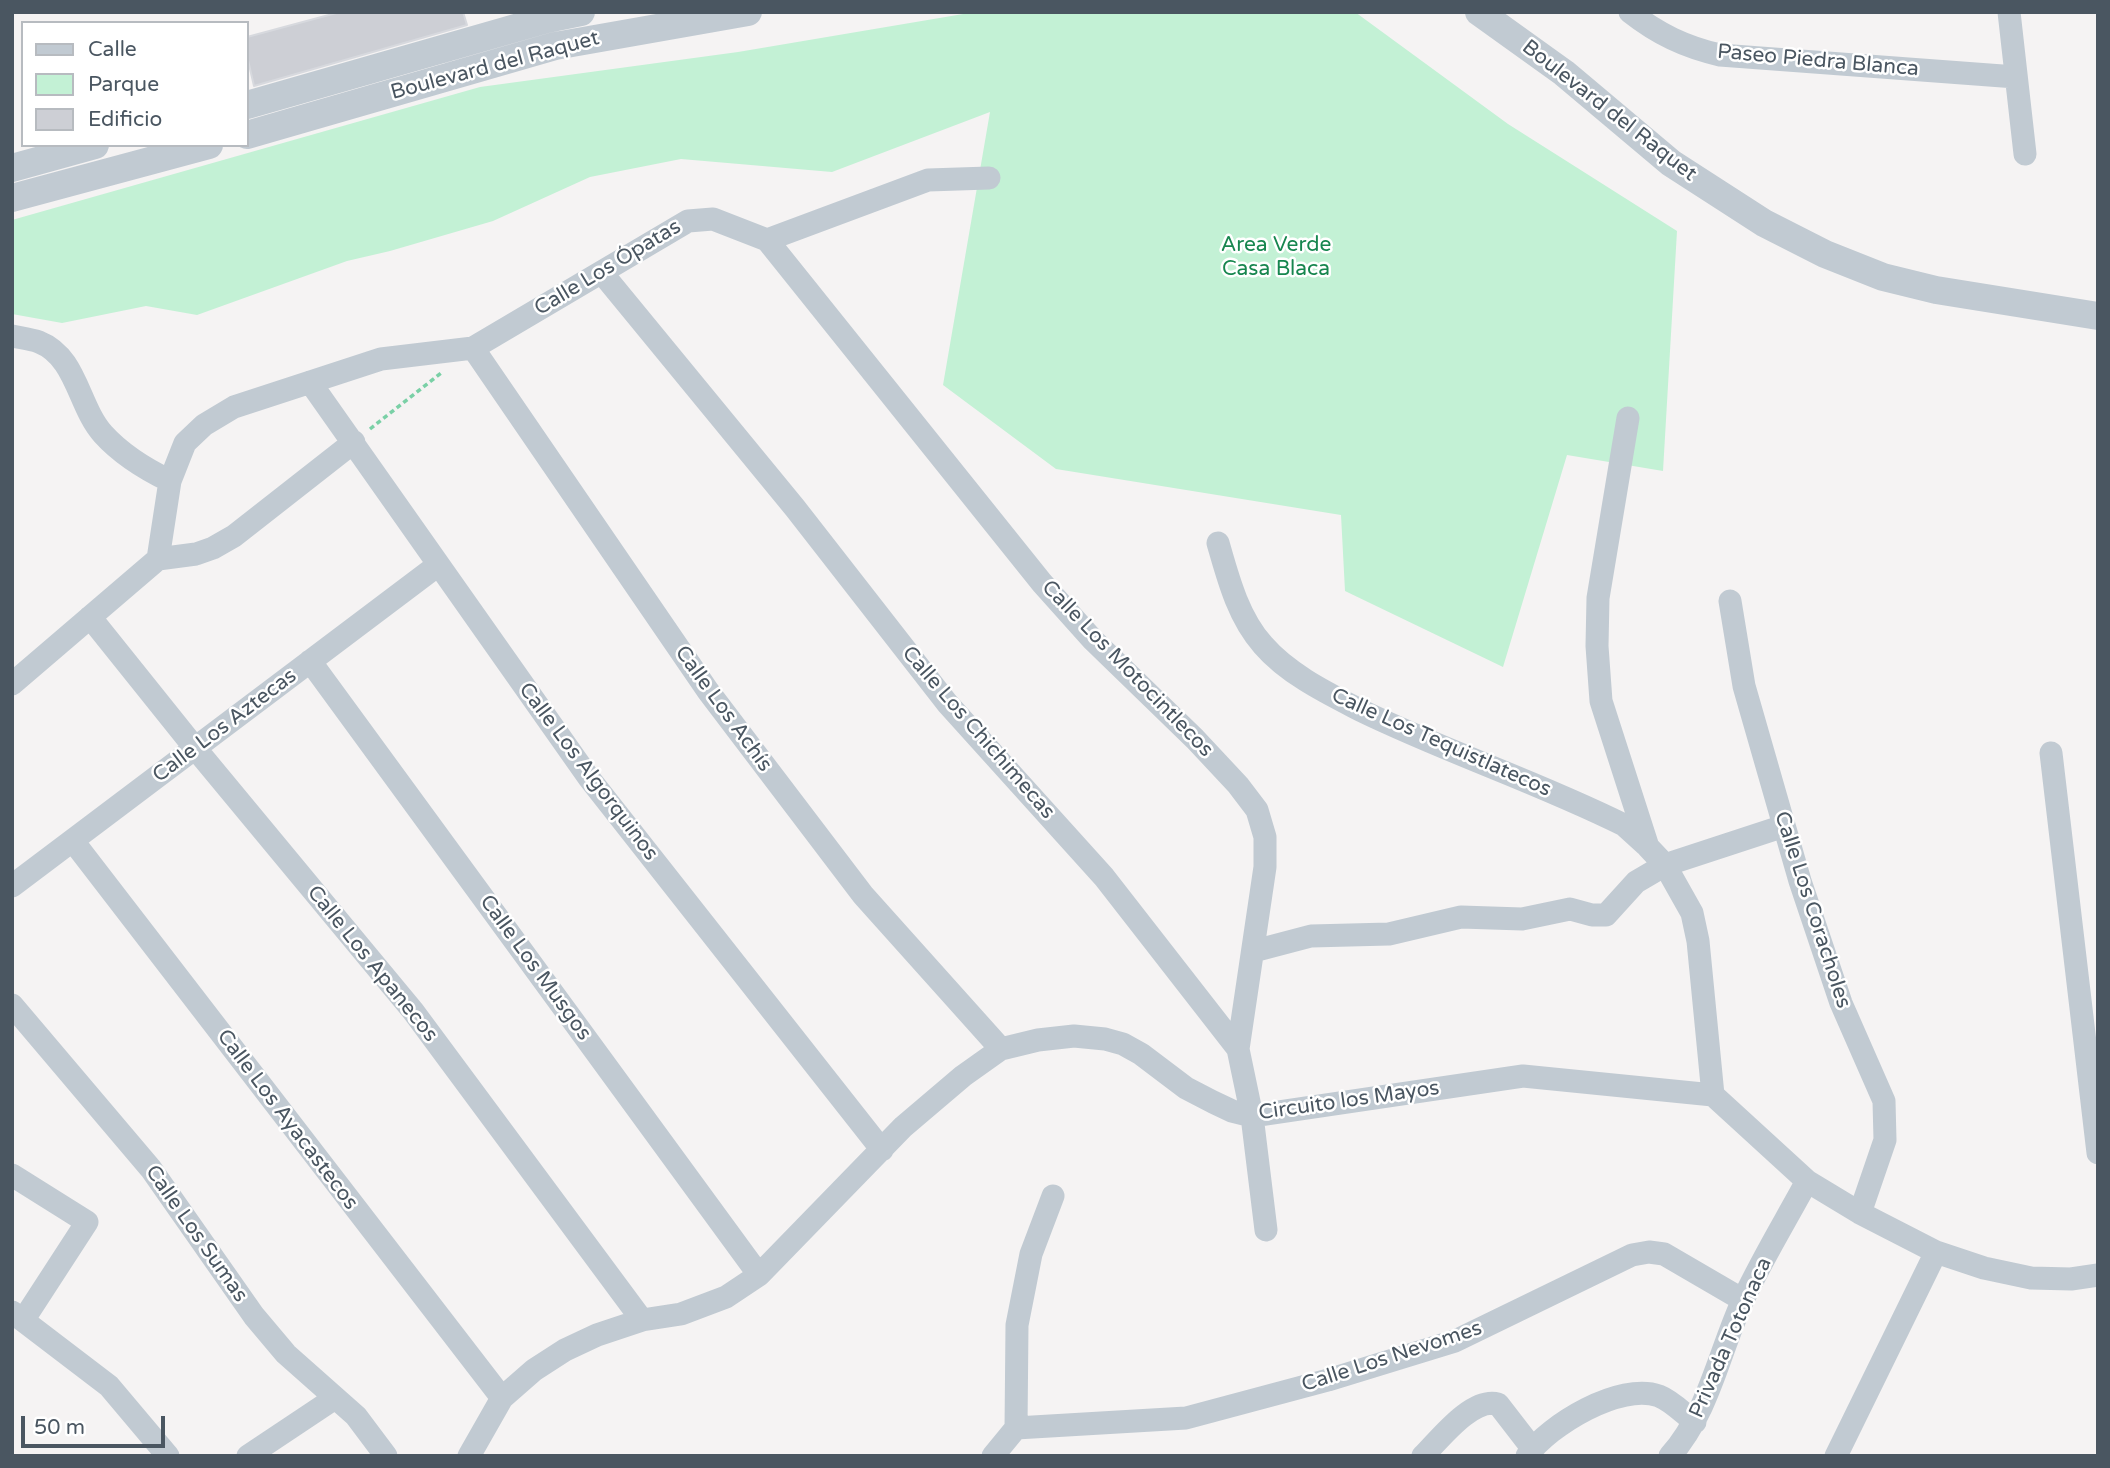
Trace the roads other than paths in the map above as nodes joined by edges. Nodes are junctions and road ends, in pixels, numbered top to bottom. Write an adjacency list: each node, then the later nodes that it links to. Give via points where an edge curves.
1 (581, 12): 6 (street, Boulevard del Raquet)
2 (747, 12): 7 (street, Boulevard del Raquet)
3 (1479, 12): 19 (street, Boulevard del Raquet, via 1564,73 1671,163 1764,223 1825,254 1882,277 1923,287)
4 (1630, 12): 8 (street, Paseo Piedra Blanca, via 1670,39 1720,55)
5 (2009, 12): 8 (street)
6 (546, 15): 7 (street); 9 (street, Boulevard del Raquet)
7 (555, 46): 10 (street, Boulevard del Raquet)
8 (2016, 77): 13 (street)
9 (248, 105)
10 (248, 135)
11 (88, 147): 14 (street)
12 (202, 147): 16 (street)
13 (2025, 154)
14 (12, 168)
15 (989, 178): 17 (street, via 928,180)
16 (12, 198)
17 (767, 240): 18 (street, Calle Los Ópatas, via 713,219 688,220); 40 (street, Calle Los Motocintlecos, via 1042,583 1093,640 1195,739 1257,810 1265,837 1265,867)
18 (602, 273): 21 (street, Calle Los Ópatas); 43 (street, Calle Los Chichimecas, via 947,703 1104,877)
19 (2098, 316)
20 (12, 336): 25 (street, via 40,342 60,356 102,433 122,453)
21 (472, 348): 22 (street, Calle Los Ópatas, via 381,359); 42 (street, Calle Los Achís, via 708,691 863,895)
22 (310, 382): 24 (street, Calle Los Algorquinos); 25 (street, Calle Los Ópatas, via 234,407 204,425 185,443)
23 (1628, 418): 37 (street, via 1598,598 1597,646 1601,701)
24 (354, 442): 27 (street, via 234,536 196,554); 28 (street, Calle Los Algorquinos)
25 (170, 481): 27 (street, Calle Los Ópatas)
26 (1219, 543): 37 (street, Calle Los Tequistlatecos, via 1231,589 1250,626 1281,662 1328,694 1392,726 1612,818)
27 (158, 559): 30 (street)
28 (438, 565): 31 (street, Calle Los Aztecas); 46 (street, Calle Los Algorquinos, via 589,778)
29 (1730, 601): 35 (street, Calle Los Coracholes, via 1744,686)
30 (90, 617): 32 (street); 33 (street, Calle Los Apanecos)
31 (310, 662): 33 (street, Calle Los Aztecas); 54 (street, Calle Los Musgos)
32 (12, 684)
33 (195, 748): 36 (street, Calle Los Aztecas); 58 (street, Calle Los Apanecos, via 414,1011)
34 (2051, 753): 47 (street)
35 (1784, 826): 38 (street); 51 (street, Calle Los Coracholes, via 1841,1003 1884,1101 1885,1140)
36 (73, 841): 39 (street, Calle Los Aztecas); 60 (street, Calle Los Ayacastecos)
37 (1648, 847): 38 (street, Calle Los Tequistlatecos)
38 (1665, 865): 40 (street, via 1636,882 1606,915 1570,909 1522,919 1461,917 1389,934 1311,936); 44 (street, Calle Los Tequistlatecos, via 1692,913 1698,941)
39 (12, 886)
40 (1254, 951): 43 (street, Calle Los Motocintlecos)
41 (12, 1005): 59 (street, Calle Los Sumas, via 151,1169 254,1316 286,1354)
42 (1001, 1049): 45 (street, Circuito los Mayos, via 1074,1036 1105,1039 1141,1054 1186,1088); 46 (street, Circuito los Mayos, via 933,1100)
43 (1238, 1049): 45 (street, Calle Los Chichimecas)
44 (1713, 1095): 45 (street, Circuito los Mayos, via 1523,1076); 49 (street)
45 (1252, 1116): 52 (street, Calle Los Chichimecas)
46 (882, 1150): 54 (street, Circuito los Mayos)
47 (2098, 1153)
48 (12, 1175): 57 (street, via 87,1222)
49 (1807, 1181): 51 (street); 56 (street, Privada Totonaca)
50 (1053, 1196): 62 (street, via 1031,1254 1017,1325)
51 (1860, 1213): 53 (street)
52 (1266, 1230)
53 (1936, 1252): 55 (street, via 2031,1278); 71 (street)
54 (759, 1275): 58 (street, Circuito los Mayos, via 726,1297 681,1314)
55 (2098, 1275)
56 (1743, 1300): 61 (street, Privada Totonaca); 62 (street, Calle Los Nevomes, via 1664,1254 1649,1252 1632,1255 1455,1341 1315,1384 1186,1418)
57 (18, 1315): 64 (street, via 109,1386)
58 (642, 1320): 60 (street, Circuito los Mayos, via 565,1350)
59 (335, 1398): 65 (street); 66 (street, Calle Los Sumas, via 356,1416)
60 (502, 1398): 67 (street, Circuito los Mayos)
61 (1695, 1422): 63 (street, via 1661,1396 1625,1394 1579,1414); 70 (street, Privada Totonaca)
62 (1016, 1428): 68 (street)
63 (1530, 1452): 69 (street, via 1498,1404 1490,1402 1460,1419)
64 (168, 1456)
65 (248, 1456)
66 (386, 1456)
67 (470, 1456)
68 (993, 1456)
69 (1423, 1456)
70 (1670, 1456)
71 (1836, 1456)

